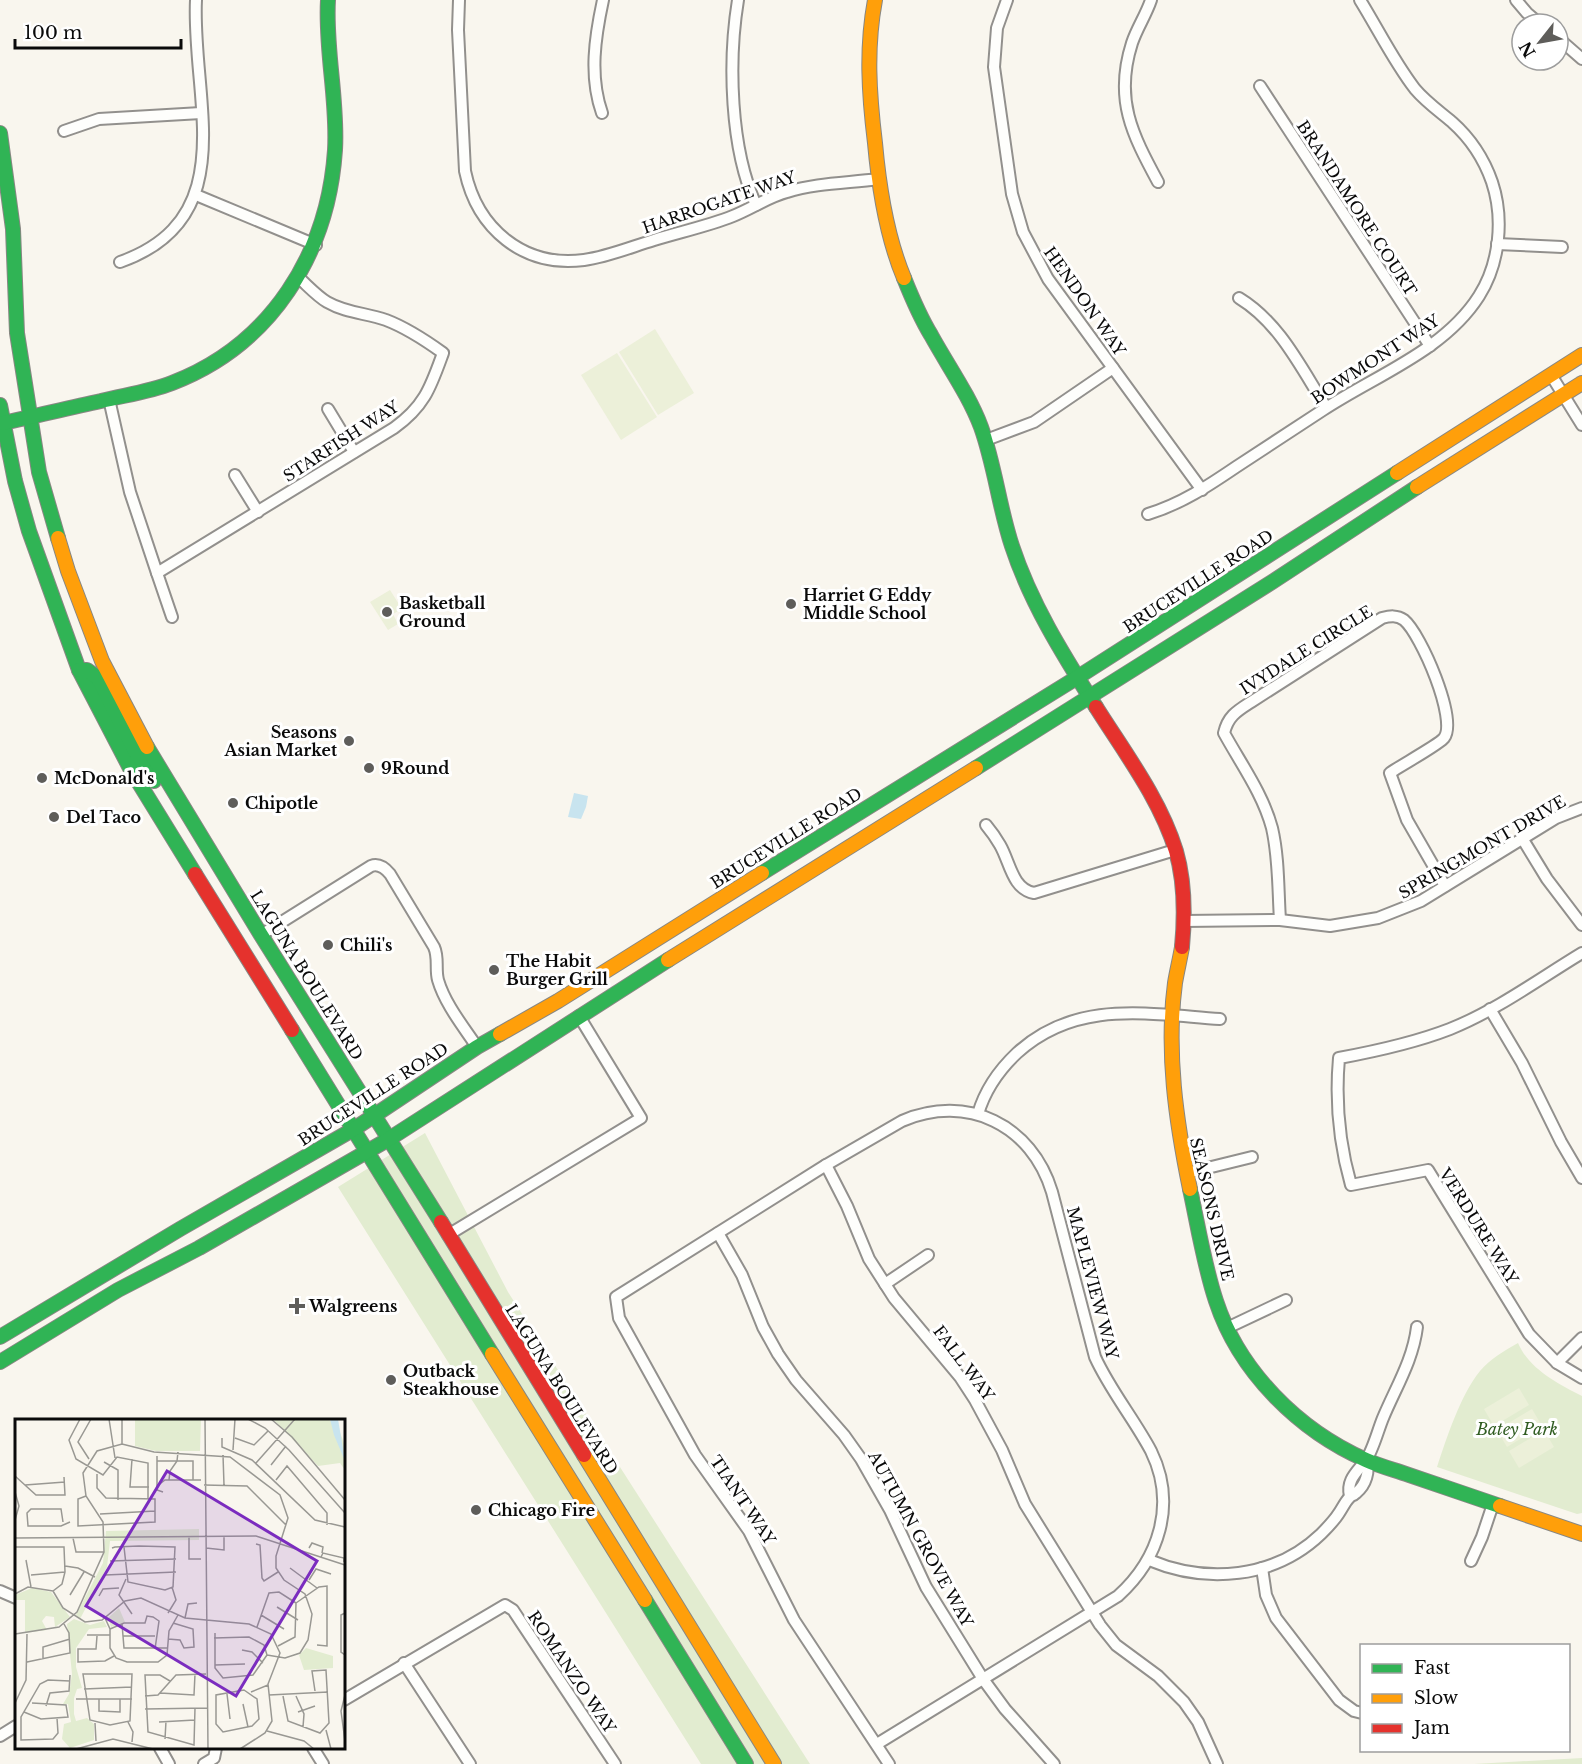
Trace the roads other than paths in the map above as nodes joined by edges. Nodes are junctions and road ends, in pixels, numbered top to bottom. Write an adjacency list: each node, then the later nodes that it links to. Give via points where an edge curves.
1 (196, 0): 15 (street)
2 (328, 0): 24 (main road, via 335,150 331,190)
3 (459, 0): 22 (street, HARROGATE WAY, via 465,171 480,212 512,244 547,259 585,260 721,220)
4 (603, 0): 16 (street, via 594,68 595,93)
5 (738, 0): 22 (street, via 733,89 741,164)
6 (875, 0): 19 (main road, SEASONS DRIVE, via 867,49)
7 (1007, 0): 31 (street, HENDON WAY, via 997,28 994,67 1015,207 1047,279)
8 (1151, 0): 20 (street, via 1132,43 1125,91 1134,139)
9 (1360, 0): 23 (street, BOWMONT WAY, via 1414,88 1462,132 1482,161 1497,206)
10 (1516, 0): 11 (street)
11 (1526, 12)
12 (1570, 48): 13 (street)
13 (1582, 59)
14 (1260, 86): 29 (street, BRANDAMORE COURT)
15 (201, 112): 17 (street, via 99,118); 21 (street, via 203,160)
16 (602, 113)
17 (64, 131)
18 (0, 133): 39 (main road, LAGUNA BOULEVARD, via 13,229 17,333)
19 (878, 179): 22 (street, HARROGATE WAY, via 799,189); 42 (main road, SEASONS DRIVE, via 889,238 907,289 963,388)
20 (1158, 182)
21 (195, 195): 24 (street); 26 (street, via 180,222 163,240)
22 (756, 205)
23 (1497, 244): 25 (street); 29 (street, BOWMONT WAY, via 1479,296 1457,324)
24 (316, 245): 27 (main road)
25 (1562, 247)
26 (120, 262)
27 (299, 278): 35 (main road, via 268,318 216,361 168,385); 43 (street, STARFISH WAY, via 330,304 404,328 443,353 429,392 414,412)
28 (1239, 298): 37 (street, via 1273,325)
29 (1430, 346): 37 (street, BOWMONT WAY)
30 (1582, 355): 32 (main road, BRUCEVILLE ROAD)
31 (1113, 368): 42 (street, via 1034,422); 45 (street, HENDON WAY)
32 (1551, 375): 34 (street); 51 (main road, BRUCEVILLE ROAD)
33 (1582, 383): 34 (main road)
34 (1563, 395): 41 (street); 52 (main road)
35 (109, 399): 39 (main road); 48 (street, via 130,492)
36 (0, 405): 40 (main road)
37 (1326, 407): 45 (street, BOWMONT WAY)
38 (328, 409): 43 (street)
39 (30, 418): 40 (main road); 53 (main road, LAGUNA BOULEVARD, via 39,472 56,533 102,661)
40 (1, 423): 50 (main road, via 29,531)
41 (1582, 425)
42 (986, 440): 51 (main road, SEASONS DRIVE, via 1016,559 1044,620)
43 (354, 452): 46 (street, STARFISH WAY)
44 (235, 475): 46 (street)
45 (1202, 490): 47 (street, BOWMONT WAY)
46 (258, 512): 48 (street, STARFISH WAY)
47 (1148, 514)
48 (157, 573): 49 (street)
49 (172, 617)
50 (79, 670): 53 (main road, via 87,670 98,678 159,789); 71 (main road, via 131,770)
51 (1078, 678): 52 (main road, SEASONS DRIVE); 68 (main road, BRUCEVILLE ROAD, via 558,1001)
52 (1090, 695): 57 (main road, SEASONS DRIVE, via 1161,814); 65 (main road)
53 (176, 795): 62 (main road, LAGUNA BOULEVARD)
54 (1582, 808): 56 (street, SPRINGMONT DRIVE)
55 (986, 825): 57 (street, via 1001,846 1016,882 1026,892 1034,893)
56 (1522, 838): 58 (street, SPRINGMONT DRIVE); 61 (street)
57 (1175, 850): 60 (main road, SEASONS DRIVE)
58 (1445, 886): 59 (street, SPRINGMONT DRIVE, via 1400,910 1355,923 1330,926); 59 (street, IVYDALE CIRCLE, via 1407,820 1390,773 1443,739 1448,727 1442,696 1426,657 1404,621 1394,616 1382,618 1241,708 1227,722 1224,733 1272,828)
59 (1280, 920): 60 (street, SPRINGMONT DRIVE)
60 (1183, 921): 66 (main road, SEASONS DRIVE)
61 (1582, 924)
62 (261, 935): 68 (street, via 371,866 384,867 434,947 444,995); 70 (main road, LAGUNA BOULEVARD)
63 (1582, 953): 64 (street, VERDURE WAY)
64 (1490, 1009): 77 (street); 89 (street, VERDURE WAY, via 1417,1041 1339,1058 1337,1116 1344,1159 1351,1185 1428,1170 1521,1324)
65 (579, 1016): 72 (main road); 79 (street, via 641,1118)
66 (1173, 1016): 67 (street); 69 (street, via 1107,1014 1055,1027 1032,1041 1003,1068 988,1089); 76 (main road, SEASONS DRIVE, via 1172,1077)
67 (1220, 1019)
68 (477, 1047): 70 (main road, BRUCEVILLE ROAD)
69 (978, 1114): 75 (street, MAPLEVIEW WAY, via 939,1110 914,1116); 94 (street, MAPLEVIEW WAY, via 1019,1137 1036,1156 1048,1179 1095,1357 1145,1442 1160,1476 1161,1525)
70 (375, 1115): 71 (main road, BRUCEVILLE ROAD); 72 (main road, LAGUNA BOULEVARD)
71 (354, 1129): 73 (main road); 86 (main road, BRUCEVILLE ROAD)
72 (389, 1139): 73 (main road); 79 (main road, LAGUNA BOULEVARD)
73 (367, 1152): 88 (main road, via 118,1290); 115 (main road)
74 (1252, 1157): 76 (street)
75 (826, 1165): 78 (street, MAPLEVIEW WAY); 81 (street, FALL WAY, via 869,1259)
76 (1187, 1173): 85 (main road, SEASONS DRIVE, via 1210,1278)
77 (1582, 1178)
78 (718, 1233): 82 (street, MAPLEVIEW WAY); 101 (street, AUTUMN GROVE WAY, via 778,1354 866,1467 926,1587)
79 (448, 1236): 116 (main road, LAGUNA BOULEVARD)
80 (928, 1255): 81 (street)
81 (885, 1284): 99 (street, FALL WAY, via 975,1400 1025,1503)
82 (616, 1297): 106 (street, TIANT WAY, via 619,1318 695,1455 748,1531 794,1620)
83 (1286, 1300): 85 (street)
84 (1417, 1327): 91 (street, via 1412,1355)
85 (1227, 1328): 91 (main road, SEASONS DRIVE, via 1249,1365 1278,1401 1318,1435)
86 (0, 1338)
87 (1582, 1338): 89 (street)
88 (0, 1362)
89 (1557, 1363): 90 (street, VERDURE WAY)
90 (1582, 1378)
91 (1366, 1460): 92 (main road, SEASONS DRIVE); 96 (street, via 1369,1470 1363,1484 1320,1535 1299,1551)
92 (1493, 1504): 93 (main road, SEASONS DRIVE); 95 (street)
93 (1582, 1534)
94 (1149, 1560): 96 (street, via 1200,1574 1226,1575); 99 (street, MAPLEVIEW WAY, via 1127,1588)
95 (1471, 1561)
96 (1262, 1568): 103 (street, via 1266,1595 1276,1618 1339,1700)
97 (0, 1590): 98 (street)
98 (15, 1598)
99 (1092, 1612): 101 (street, MAPLEVIEW WAY); 119 (street, FALL WAY, via 1116,1645 1158,1676 1184,1702)
100 (404, 1663): 102 (street, ROMANZO WAY); 113 (street); 114 (street, ROMANZO WAY, via 505,1605 513,1610)
101 (983, 1679): 106 (street, MAPLEVIEW WAY); 118 (street, AUTUMN GROVE WAY)
102 (345, 1699)
103 (1360, 1712)
104 (15, 1727): 105 (street)
105 (0, 1736)
106 (877, 1744): 117 (street, TIANT WAY)
107 (161, 1749): 110 (street)
108 (216, 1749): 111 (street, via 214,1758)
109 (314, 1749): 112 (street)
110 (169, 1764)
111 (204, 1764)
112 (323, 1764)
113 (470, 1764)
114 (615, 1764)
115 (746, 1764)
116 (774, 1764)
117 (889, 1764)
118 (1054, 1764)
119 (1217, 1764)

